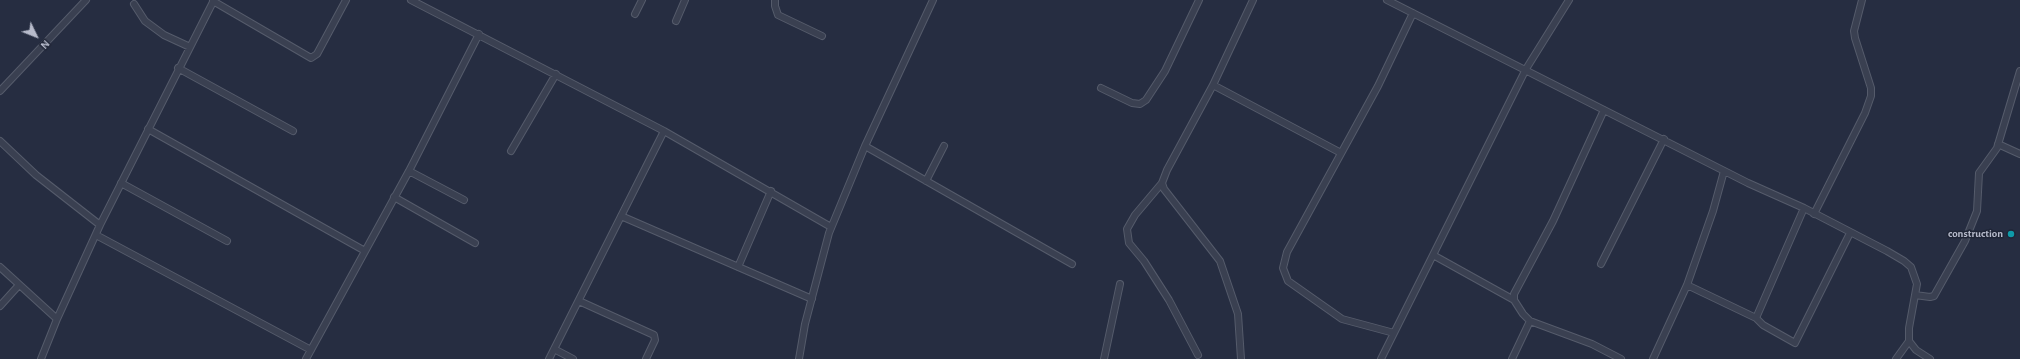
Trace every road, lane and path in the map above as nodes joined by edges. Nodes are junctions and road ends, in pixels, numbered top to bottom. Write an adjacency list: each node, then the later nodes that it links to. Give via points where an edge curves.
1 (86, 0): 27 (street)
2 (214, 0): 3 (street, via 311,58 317,54); 20 (street)
3 (346, 0)
4 (411, 0): 18 (street)
5 (642, 0): 16 (street)
6 (685, 0): 17 (street)
7 (775, 0): 19 (street, via 778,16)
8 (933, 0): 35 (street)
9 (1199, 0): 26 (street, via 1165,71 1146,100 1140,104 1132,103)
10 (1253, 0): 25 (street)
11 (1387, 0): 15 (street)
12 (1569, 0): 22 (street)
13 (1862, 0): 49 (street, via 1854,31 1871,88 1871,96)
14 (134, 4): 20 (street, via 145,21 164,35)
15 (1413, 13): 22 (street); 38 (street, via 1378,86)
16 (635, 14)
17 (676, 20)
18 (479, 34): 24 (street); 40 (street)
19 (822, 36)
20 (190, 47): 21 (street)
21 (178, 68): 29 (street); 30 (street)
22 (1526, 69): 28 (street); 58 (street)
23 (2020, 71): 34 (street)
24 (556, 74): 31 (street); 37 (street)
25 (1213, 85): 38 (street); 43 (street)
26 (1101, 88)
27 (0, 92)
28 (1604, 110): 32 (street); 68 (street, via 1552,221 1514,294)
29 (148, 129): 44 (street); 57 (street)
30 (293, 132)
31 (664, 132): 45 (street); 50 (street)
32 (1664, 139): 41 (street); 60 (street)
33 (0, 141): 51 (street, via 36,175)
34 (1998, 144): 39 (street); 66 (street, via 1979,173 1977,212 1965,241 1939,289 1930,297)
35 (865, 146): 42 (street); 52 (street)
36 (944, 146): 42 (street)
37 (511, 151)
38 (1341, 153): 74 (street, via 1287,252 1283,268 1288,281 1342,319)
39 (2020, 154)
40 (409, 171): 46 (street); 47 (street)
41 (1724, 171): 48 (street); 65 (street, via 1714,211)
42 (926, 181): 59 (street)
43 (1162, 183): 78 (street, via 1135,215 1127,229 1129,243 1152,273); 87 (street, via 1220,261 1238,314)
44 (121, 184): 51 (street); 55 (street)
45 (771, 191): 52 (street); 62 (street)
46 (394, 196): 56 (street); 57 (street)
47 (464, 200)
48 (1804, 208): 49 (street); 71 (street)
49 (1814, 214): 53 (street)
50 (621, 216): 62 (street); 69 (street)
51 (100, 225): 54 (street)
52 (831, 227): 67 (street)
53 (1850, 233): 66 (street, via 1887,251 1911,267 1917,284); 71 (street, via 1795,343 1763,325)
54 (96, 235): 72 (street); 76 (street)
55 (227, 241)
56 (475, 243)
57 (365, 251): 76 (street)
58 (1433, 255): 68 (street); 74 (street)
59 (1072, 264)
60 (1601, 264)
61 (0, 267): 64 (street)
62 (738, 267): 67 (street)
63 (1120, 284): 86 (street)
64 (19, 285): 70 (street); 72 (street)
65 (1687, 285): 71 (street); 80 (street)
66 (1915, 295): 75 (street)
67 (812, 299): 85 (street)
68 (1514, 300): 73 (street)
69 (579, 301): 77 (street); 84 (street, via 654,336 655,340)
70 (0, 306)
71 (1756, 318)
72 (57, 319): 79 (street)
73 (1530, 321): 89 (street); 90 (street, via 1592,344)
74 (1394, 333): 88 (street)
75 (1909, 340): 91 (street); 92 (street, via 1916,350)
76 (311, 350): 81 (street)
77 (554, 350): 82 (street); 83 (street)
78 (1198, 355)
79 (43, 358)
80 (1656, 358)
81 (306, 359)
82 (549, 359)
83 (573, 359)
84 (646, 359)
85 (799, 359)
86 (1104, 359)
87 (1241, 359)
88 (1381, 359)
89 (1512, 359)
90 (1621, 359)
91 (1896, 359)
92 (1930, 359)

